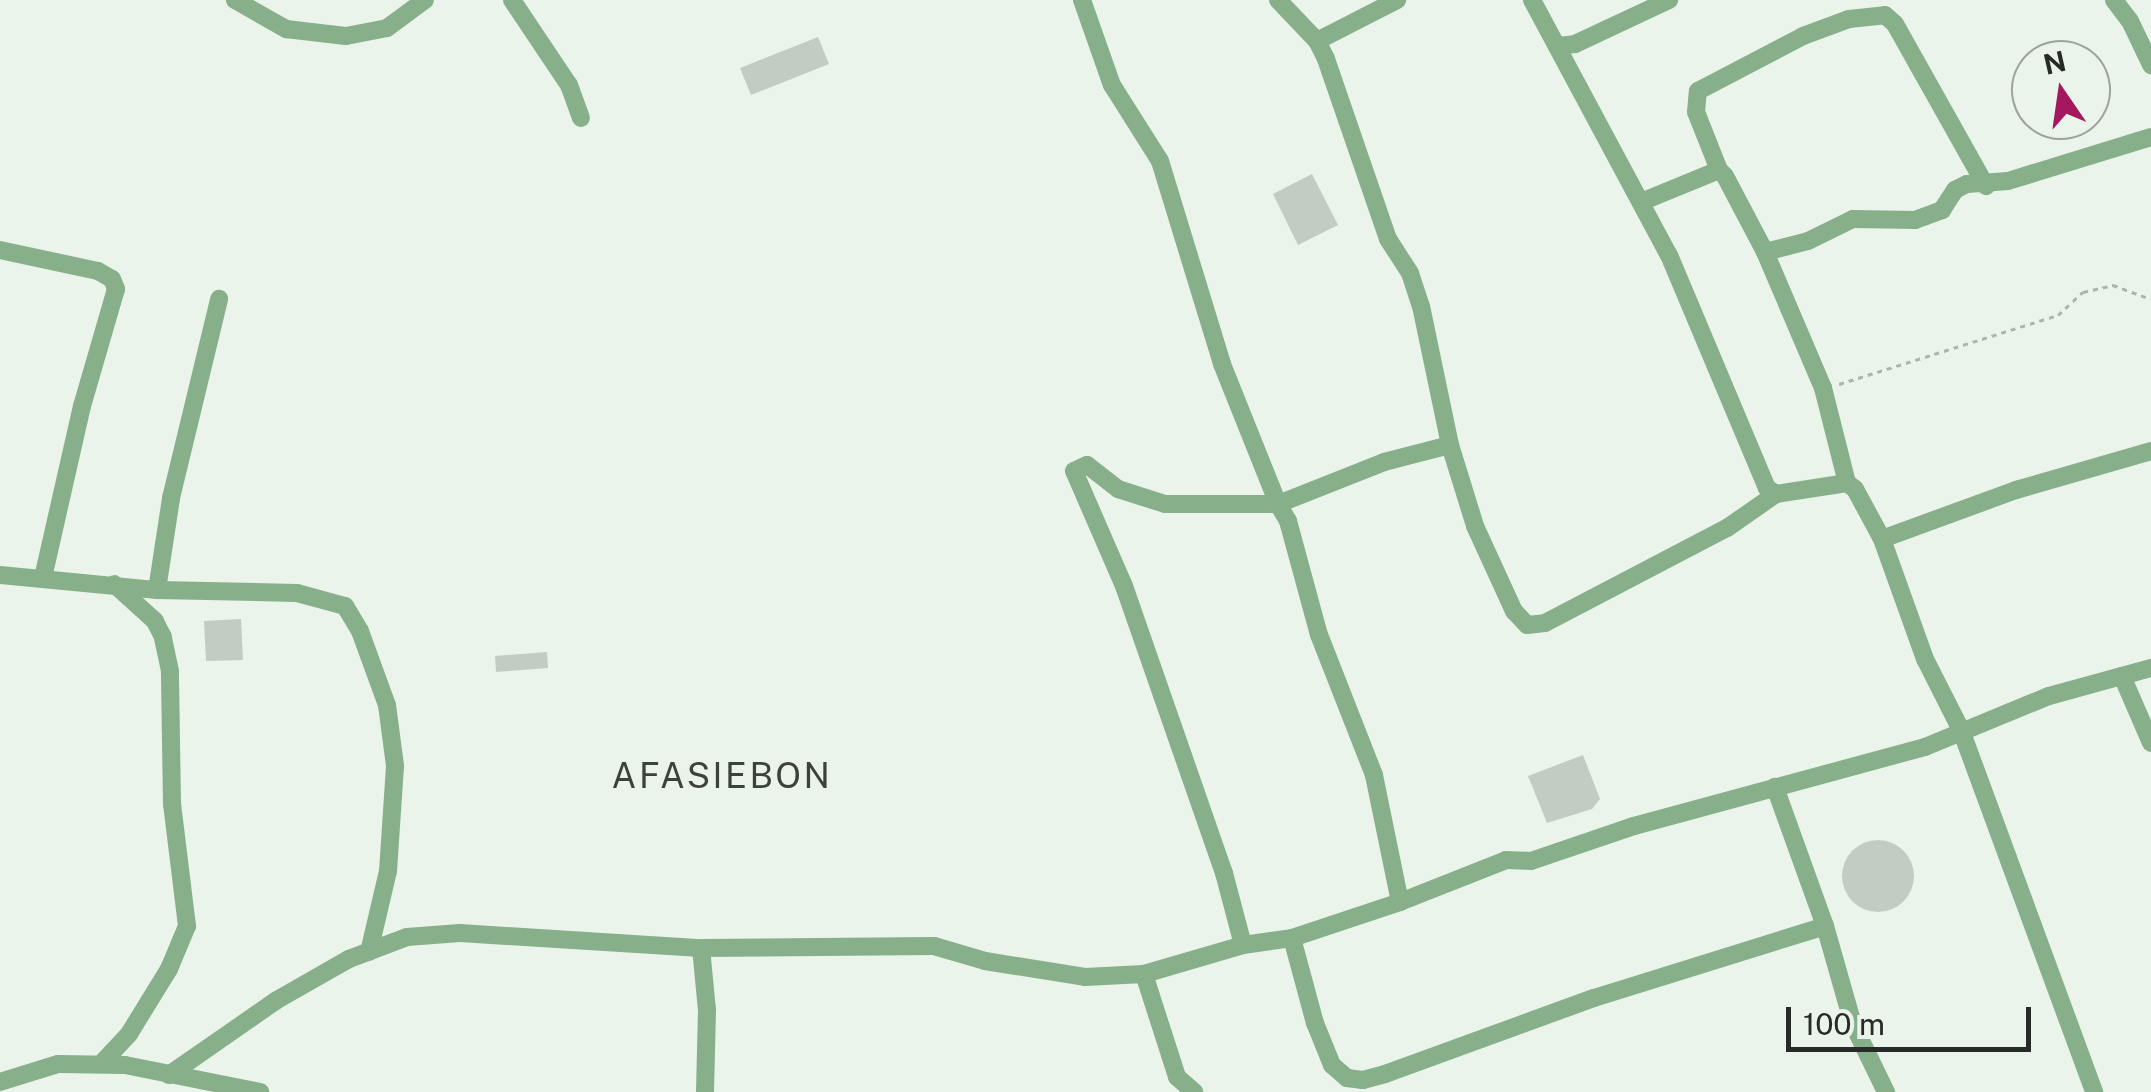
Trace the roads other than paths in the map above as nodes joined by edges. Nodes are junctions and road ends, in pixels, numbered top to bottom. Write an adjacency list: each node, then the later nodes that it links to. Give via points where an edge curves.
1 (235, 0): 2 (street, via 286,29 346,36 387,28)
2 (425, 0)
3 (512, 0): 13 (street, via 570,85)
4 (1082, 0): 25 (street, via 1112,85 1160,161 1222,364)
5 (1278, 0): 10 (street)
6 (1396, 0): 10 (street)
7 (1532, 0): 11 (street)
8 (1669, 0): 11 (street)
9 (2114, 0): 12 (street)
10 (1317, 40): 21 (street, via 1388,239 1421,306)
11 (1557, 46): 17 (street)
12 (2151, 65)
13 (581, 118)
14 (2151, 137): 16 (street)
15 (1719, 170): 16 (street, via 1696,112 1698,90 1803,36 1849,18 1886,15); 17 (street); 19 (street)
16 (1986, 186): 19 (street, via 1967,184 1942,210 1914,220 1853,219)
17 (1641, 202): 24 (street, via 1762,478)
18 (0, 250): 28 (street, via 98,271 116,289)
19 (1764, 252): 23 (street, via 1823,388)
20 (219, 299): 30 (street, via 171,498)
21 (1450, 445): 24 (street, via 1475,526 1514,611 1527,624 1544,623 1696,544); 25 (street, via 1384,462)
22 (2151, 451): 26 (street)
23 (1847, 484): 24 (street); 26 (street)
24 (1776, 494)
25 (1278, 504): 38 (street, via 1319,636 1374,775); 41 (street, via 1165,504 1118,490 1086,465 1074,471 1124,586)
26 (1882, 538): 35 (street, via 1925,659)
27 (0, 575): 28 (street)
28 (43, 578): 29 (street)
29 (114, 584): 30 (street); 32 (street)
30 (157, 590): 31 (street)
31 (180, 590): 32 (street); 43 (street, via 322,596 345,606 360,632 387,705 395,766 388,871)
32 (155, 620): 45 (street, via 170,671 172,804 187,926 128,1034)
33 (2151, 668): 34 (street)
34 (2122, 676): 35 (street); 36 (street)
35 (1961, 730): 37 (street, via 1924,747); 52 (street)
36 (2151, 743)
37 (1775, 787): 38 (street, via 1532,861 1506,860); 39 (street)
38 (1400, 902): 40 (street)
39 (1825, 926): 40 (street, via 1363,1080 1347,1078 1332,1065); 51 (street, via 1852,1024)
40 (1292, 938): 41 (street)
41 (1243, 945): 44 (street)
42 (700, 948): 43 (street, via 460,933 407,937); 44 (street, via 934,946 1084,976); 49 (street, via 708,1010)
43 (368, 952): 46 (street, via 277,1000)
44 (1144, 974): 50 (street, via 1176,1077)
45 (101, 1064): 46 (street); 47 (street, via 58,1064)
46 (169, 1075): 48 (street)
47 (0, 1082)
48 (260, 1092)
49 (705, 1092)
50 (1194, 1092)
51 (1886, 1092)
52 (2094, 1092)

